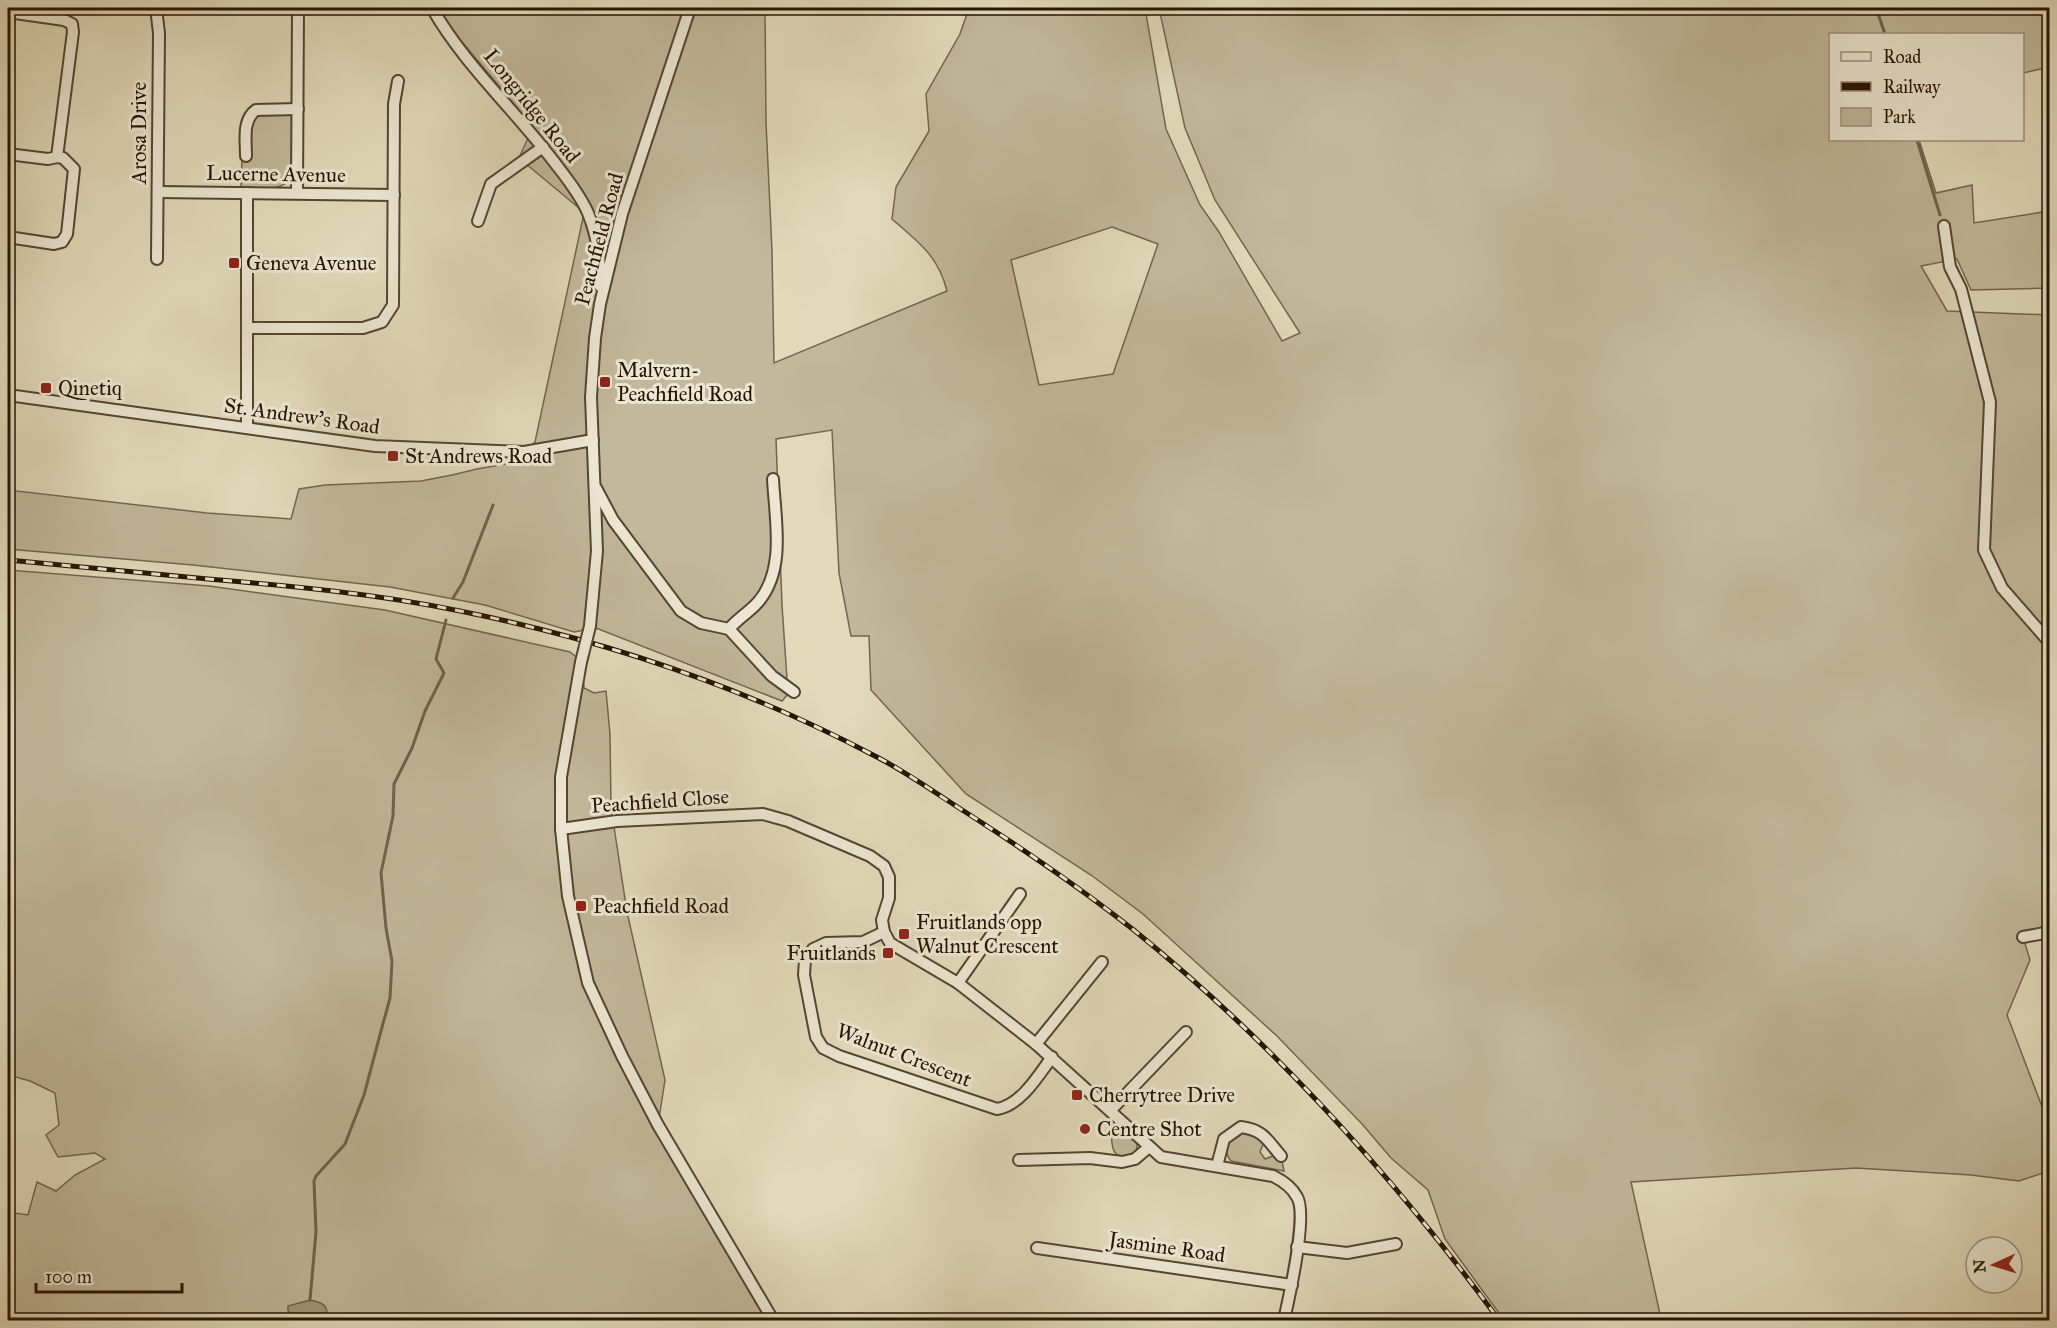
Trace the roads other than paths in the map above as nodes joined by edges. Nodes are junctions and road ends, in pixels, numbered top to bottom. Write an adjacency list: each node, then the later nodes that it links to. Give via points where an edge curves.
1 (156, 8): 12 (street, Arosa Drive)
2 (298, 8): 7 (street)
3 (432, 8): 8 (street, Longridge Road, via 447,35)
4 (690, 8): 20 (street, Peachfield Road, via 622,214)
5 (11, 10): 11 (street, via 72,24)
6 (398, 81): 15 (street, via 394,104)
7 (298, 109): 10 (street, via 256,110 250,114 246,122); 14 (street)
8 (543, 147): 16 (street, via 491,184); 20 (street, Longridge Road, via 588,213 599,261)
9 (8, 154): 11 (street)
10 (246, 156)
11 (57, 157): 18 (street, via 74,169 67,234 62,242 54,244)
12 (158, 192): 13 (street, Lucerne Avenue); 19 (street, Arosa Drive)
13 (247, 193): 14 (street, Lucerne Avenue); 21 (street)
14 (297, 193): 15 (street, Lucerne Avenue)
15 (394, 195): 21 (street, via 393,305 382,322 363,328)
16 (478, 221)
17 (1944, 226): 28 (street, via 1950,267 1961,289 1990,402 1984,550 2002,588)
18 (8, 237)
19 (157, 259)
20 (600, 304): 24 (street, Peachfield Road, via 591,397)
21 (248, 328): 23 (street)
22 (8, 395): 23 (street, St. Andrew's Road)
23 (247, 428): 24 (street, St. Andrew's Road, via 375,446 524,452)
24 (593, 440): 26 (street, Peachfield Road)
25 (772, 479): 27 (street, via 776,562 773,580 761,600)
26 (596, 488): 27 (street, Peachfield Road, via 613,520 681,611 701,623); 30 (street, Peachfield Road, bridge, via 597,551 590,626 561,777)
27 (729, 629): 29 (street, via 772,676)
28 (2049, 643)
29 (794, 692)
30 (561, 829): 32 (street, Peachfield Close, via 617,821 763,814 870,856 884,866 889,877 889,898 882,920); 49 (street, Peachfield Road, via 568,896 588,983 648,1106)
31 (1020, 894): 36 (street)
32 (884, 932): 36 (street, via 890,942); 39 (street, Walnut Crescent, via 863,942 826,943 813,949 805,960 804,975 816,1037 823,1048 997,1109 1012,1104)
33 (2049, 932): 34 (street)
34 (2023, 937)
35 (1102, 962): 38 (street)
36 (958, 983): 38 (street)
37 (1186, 1032): 40 (street)
38 (1036, 1044): 39 (street)
39 (1052, 1057): 40 (street)
40 (1111, 1110): 41 (street)
41 (1149, 1147): 43 (street, via 1135,1159 1122,1162 1090,1158); 44 (street, via 1161,1156)
42 (1281, 1156): 44 (street, via 1269,1150 1255,1129 1241,1127 1224,1138)
43 (1019, 1160)
44 (1217, 1166): 46 (street, via 1273,1176 1285,1182 1299,1198)
45 (1396, 1244): 46 (street, via 1347,1253)
46 (1297, 1247): 48 (street)
47 (1037, 1248): 48 (street, Jasmine Road)
48 (1292, 1285): 50 (street)
49 (773, 1320)
50 (1284, 1320)

